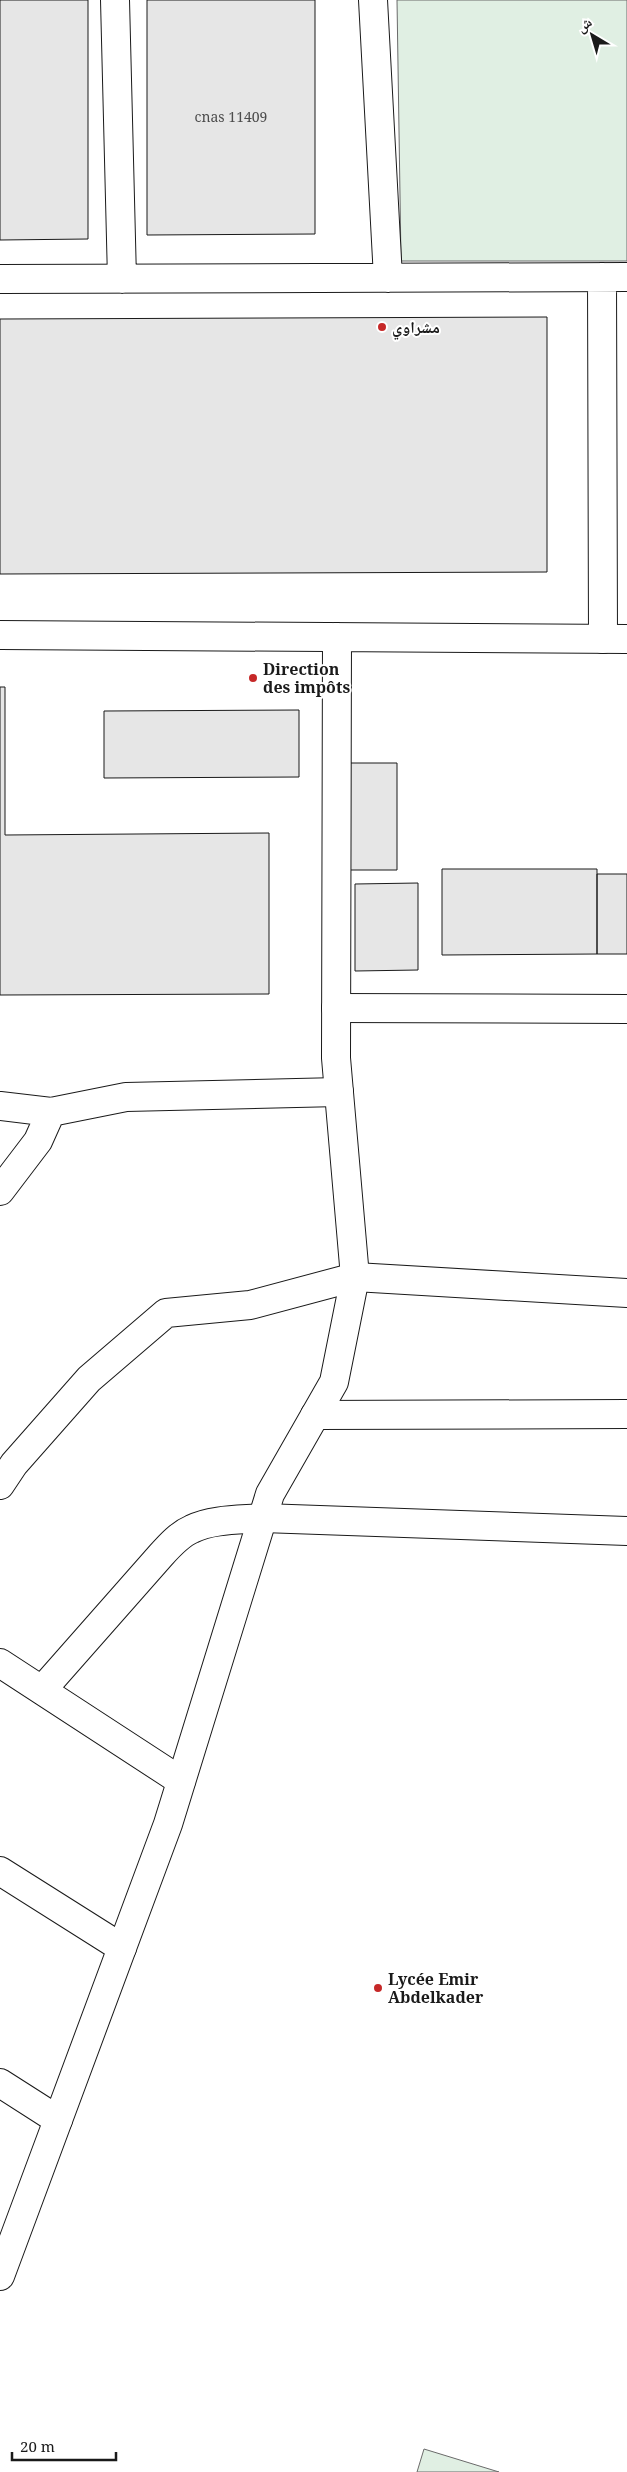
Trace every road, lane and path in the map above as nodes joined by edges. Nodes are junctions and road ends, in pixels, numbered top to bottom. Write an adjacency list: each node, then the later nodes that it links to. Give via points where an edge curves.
1 (115, 0): 6 (street)
2 (374, 0): 4 (street)
3 (615, 277): 4 (street); 9 (street)
4 (388, 278): 6 (street)
5 (0, 279): 6 (street)
6 (122, 279)
7 (0, 635): 8 (street)
8 (337, 637): 9 (street); 10 (street)
9 (615, 639)
10 (336, 1008): 11 (street); 12 (street)
11 (627, 1009)
12 (339, 1092): 14 (street, via 126,1098); 16 (street)
13 (0, 1106): 14 (street)
14 (51, 1112): 15 (street, via 38,1141)
15 (0, 1190)
16 (355, 1277): 17 (street); 19 (street, via 334,1382); 20 (street, via 250,1305 166,1313 90,1379 14,1464)
17 (627, 1293)
18 (627, 1414): 19 (street)
19 (315, 1415): 21 (street, via 270,1494)
20 (0, 1485)
21 (263, 1518): 22 (street); 24 (street, via 192,1528 176,1539); 25 (street)
22 (627, 1531)
23 (0, 1663): 24 (street)
24 (42, 1690): 25 (street)
25 (181, 1781): 27 (street)
26 (0, 1871): 27 (street)
27 (122, 1948): 29 (street)
28 (0, 2083): 29 (street)
29 (58, 2120): 30 (street)
30 (0, 2276)

